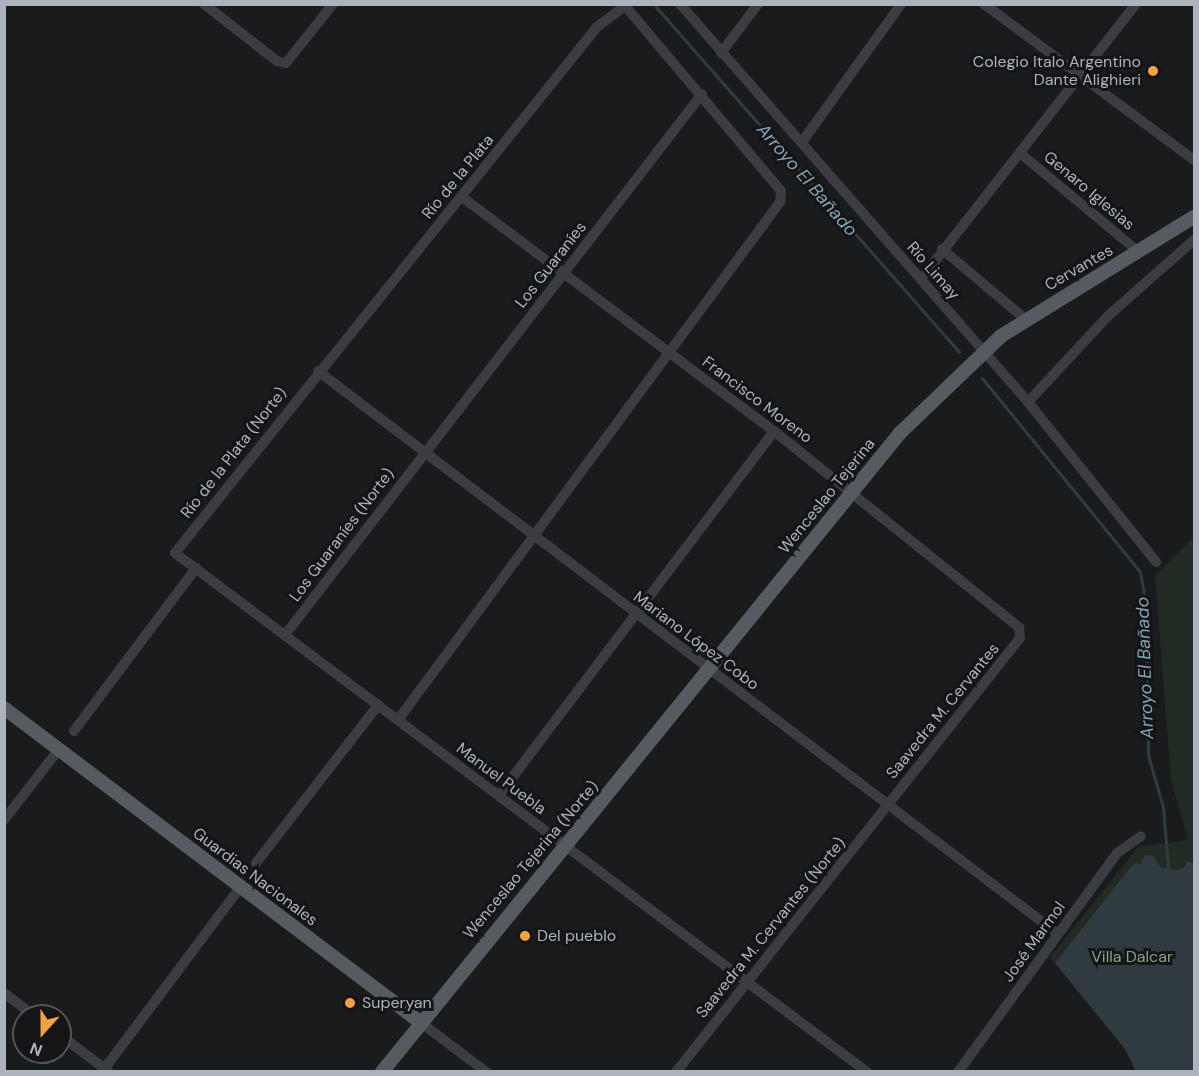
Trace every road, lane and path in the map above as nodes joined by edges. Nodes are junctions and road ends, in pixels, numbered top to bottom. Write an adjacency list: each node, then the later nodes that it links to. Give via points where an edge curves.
1 (204, 4): 2 (street, via 277,61 286,63)
2 (333, 4)
3 (680, 4): 9 (street, Río Limay)
4 (758, 4): 9 (street)
5 (901, 4): 12 (street)
6 (984, 4): 10 (street)
7 (1136, 4): 10 (street)
8 (625, 6): 11 (street); 15 (street, Río de la Plata, via 597,27)
9 (721, 53): 12 (street, Río Limay)
10 (1083, 74): 13 (street); 14 (street)
11 (702, 94): 20 (street, Los Guaraníes); 24 (street, via 782,191 780,202)
12 (802, 142): 21 (street, Río Limay)
13 (1020, 153): 18 (street); 19 (street, Genaro Iglesias)
14 (1194, 160)
15 (462, 196): 20 (street, Francisco Moreno); 25 (street, Río de la Plata)
16 (1194, 217): 19 (main road, Cervantes)
17 (1194, 240): 26 (street, via 1108,316)
18 (942, 249): 21 (street); 22 (street)
19 (1139, 252): 22 (main road, Cervantes)
20 (564, 273): 24 (street, Francisco Moreno); 28 (street, Los Guaraníes)
21 (921, 279): 23 (street, Río Limay)
22 (1025, 319): 23 (main road, Cervantes)
23 (984, 352): 26 (street, Río Limay); 29 (main road, Wenceslao Tejerina, via 900,433)
24 (670, 353): 27 (street, Francisco Moreno); 30 (street)
25 (318, 371): 28 (street, Mariano López Cobo); 31 (street, Río de la Plata (Norte))
26 (1028, 402): 32 (street, Río Limay)
27 (774, 431): 29 (street, Francisco Moreno); 34 (street)
28 (424, 454): 30 (street, Mariano López Cobo); 35 (street, Los Guaraníes (Norte))
29 (850, 492): 36 (street, Francisco Moreno, via 1019,627); 37 (main road, Wenceslao Tejerina)
30 (533, 538): 34 (street, Mariano López Cobo); 40 (street)
31 (175, 553): 33 (street, Manuel Puebla)
32 (1156, 562)
33 (196, 568): 35 (street, Manuel Puebla); 41 (street)
34 (634, 613): 37 (street, Mariano López Cobo); 43 (street)
35 (285, 635): 38 (street, Manuel Puebla)
36 (1020, 638): 44 (street, Saavedra M. Cervantes)
37 (707, 670): 44 (street, Mariano López Cobo); 47 (main road, Wenceslao Tejerina (Norte))
38 (378, 705): 40 (street, Manuel Puebla); 48 (street)
39 (4, 708): 42 (main road, Guardias Nacionales)
40 (398, 720): 43 (street, Manuel Puebla)
41 (74, 731)
42 (59, 749): 45 (street); 49 (main road, Guardias Nacionales)
43 (499, 795): 47 (street, Manuel Puebla)
44 (889, 803): 50 (street, Mariano López Cobo); 51 (street, Saavedra M. Cervantes (Norte))
45 (4, 820)
46 (1141, 836): 50 (street, José Marmol, via 1117,853)
47 (566, 846): 51 (street, Manuel Puebla); 54 (main road, Wenceslao Tejerina (Norte))
48 (256, 863)
49 (241, 886): 54 (main road, Guardias Nacionales); 56 (street)
50 (1058, 934): 61 (street, José Marmol)
51 (746, 981): 59 (street, Saavedra M. Cervantes (Norte)); 60 (street, Manuel Puebla)
52 (4, 993): 53 (street)
53 (19, 1004)
54 (420, 1022): 57 (main road, Wenceslao Tejerina (Norte)); 58 (street, Guardias Nacionales)
55 (72, 1045): 56 (street)
56 (104, 1070)
57 (382, 1071)
58 (486, 1071)
59 (676, 1071)
60 (867, 1071)
61 (958, 1071)

